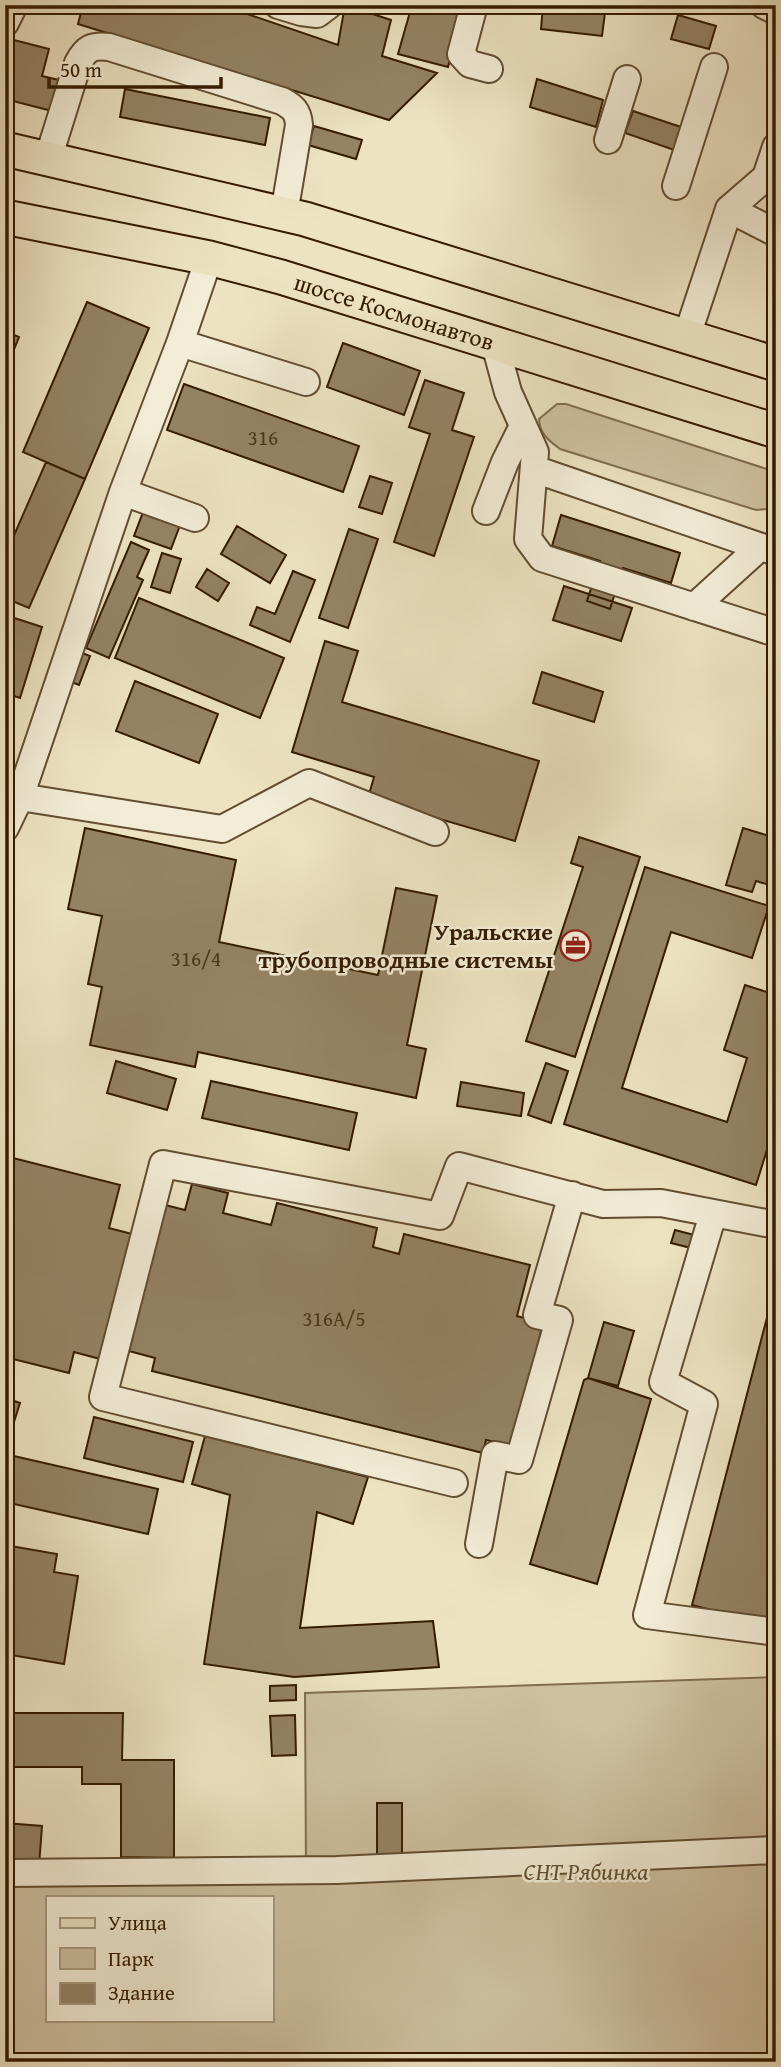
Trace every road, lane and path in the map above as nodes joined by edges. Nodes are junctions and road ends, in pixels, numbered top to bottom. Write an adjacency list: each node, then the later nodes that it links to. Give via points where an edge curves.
1 (14, 5): 7 (street)
2 (278, 5): 3 (street, via 317,14)
3 (329, 5)
4 (474, 5): 9 (street, via 461,54 470,64)
5 (764, 5): 6 (street)
6 (776, 11)
7 (5, 23)
8 (714, 67): 15 (street)
9 (489, 69)
10 (627, 79): 11 (street)
11 (608, 140)
12 (776, 147): 16 (street, via 766,177)
13 (5, 149): 14 (main road)
14 (48, 159): 17 (main road); 17 (street, via 78,63 93,45 109,47 293,107 299,125)
15 (676, 186)
16 (729, 209): 19 (street); 21 (street)
17 (284, 214): 21 (main road)
18 (5, 217): 20 (main road, шоссе Космонавтов)
19 (776, 233)
20 (209, 258): 22 (street); 23 (main road, шоссе Космонавтов)
21 (687, 336): 24 (main road)
22 (180, 343): 25 (street); 29 (street)
23 (495, 344): 26 (street); 27 (main road, шоссе Космонавтов)
24 (776, 364)
25 (306, 382)
26 (523, 426): 28 (street, via 535,452); 30 (street)
27 (776, 431)
28 (534, 469): 32 (street); 33 (street, via 528,539 542,558)
29 (123, 492): 31 (street); 35 (street)
30 (486, 510)
31 (195, 518)
32 (768, 549): 33 (street)
33 (694, 607): 34 (street)
34 (776, 634)
35 (20, 797): 36 (street); 37 (street, via 222,829 309,783)
36 (5, 828)
37 (435, 832)
38 (572, 1195): 39 (street, via 603,1204 662,1203); 41 (street, via 459,1166 440,1216 163,1164 103,1396); 42 (street, via 537,1315 559,1320 519,1460 495,1455)
39 (713, 1214): 40 (street); 43 (street, via 663,1382 704,1404 647,1615)
40 (776, 1225)
41 (454, 1483)
42 (479, 1544)
43 (776, 1632)
44 (776, 1850): 45 (street, via 337,1870)
45 (5, 1873)

